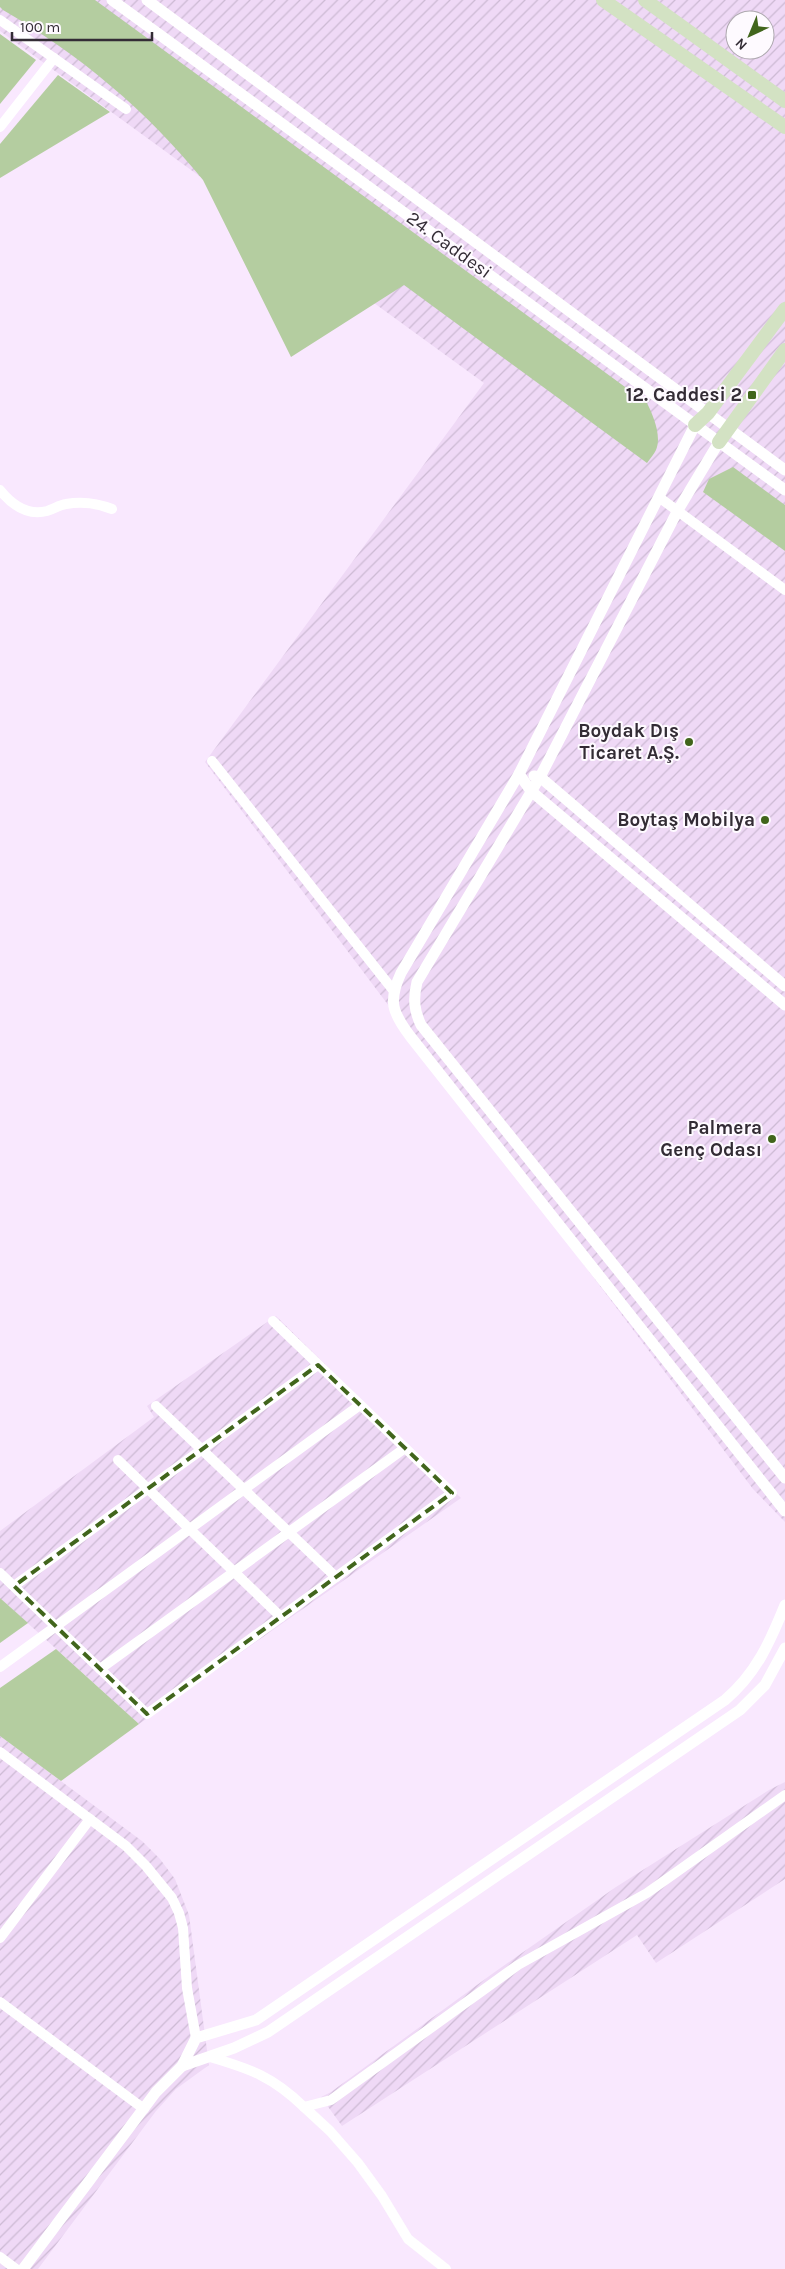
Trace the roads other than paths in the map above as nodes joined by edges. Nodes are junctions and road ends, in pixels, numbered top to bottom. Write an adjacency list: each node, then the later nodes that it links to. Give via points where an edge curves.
1 (112, 0): 14 (street, 24. Caddesi)
2 (148, 0): 13 (street, 24. Caddesi)
3 (603, 0): 10 (main road)
4 (645, 0): 7 (main road)
5 (0, 20): 6 (street)
6 (54, 58): 8 (street); 9 (street)
7 (785, 101)
8 (126, 109)
9 (0, 127)
10 (785, 127)
11 (785, 309): 13 (main road)
12 (785, 350): 15 (main road)
13 (708, 413): 14 (main road); 15 (street, 24. Caddesi)
14 (695, 425): 16 (street, 24. Caddesi); 20 (street)
15 (729, 428): 16 (main road); 17 (street, 24. Caddesi)
16 (719, 442): 19 (street, 24. Caddesi); 22 (street)
17 (785, 470)
18 (0, 490): 21 (street, via 12,504 29,512 44,512 75,503)
19 (785, 490)
20 (660, 498): 22 (street); 25 (street)
21 (112, 508)
22 (678, 510): 23 (street); 26 (street)
23 (785, 590)
24 (212, 761): 29 (street)
25 (519, 774): 26 (street); 27 (street); 29 (street)
26 (540, 777): 27 (street); 28 (street)
27 (531, 791): 30 (street); 38 (street, via 417,982 415,1012 421,1025)
28 (785, 986)
29 (393, 990): 41 (street, via 394,1010 400,1023)
30 (785, 1005)
31 (272, 1322): 32 (street)
32 (318, 1365): 33 (street); 36 (street)
33 (360, 1405): 35 (street); 40 (street)
34 (156, 1406): 36 (street)
35 (405, 1448): 43 (street); 46 (street, via 452,1493)
36 (202, 1450): 39 (street); 40 (street)
37 (118, 1460): 39 (street)
38 (785, 1478)
39 (148, 1489): 42 (street); 47 (street)
40 (244, 1490): 42 (street); 43 (street)
41 (785, 1511)
42 (190, 1529): 44 (street); 50 (street)
43 (288, 1532): 44 (street); 46 (street)
44 (234, 1571): 49 (street); 53 (street)
45 (0, 1574): 47 (street)
46 (336, 1577): 49 (street)
47 (14, 1586): 50 (street)
48 (785, 1605): 59 (street, via 760,1662 725,1700 256,2020)
49 (282, 1617): 53 (street, via 147,1714)
50 (56, 1626): 52 (street); 53 (street)
51 (784, 1653): 60 (street, via 764,1685 740,1710 268,2032)
52 (0, 1667)
53 (100, 1669)
54 (0, 1752): 56 (street)
55 (785, 1795): 62 (street, via 647,1893 518,1965 337,2096)
56 (90, 1819): 57 (street); 59 (street, via 139,1858 176,1905 183,1928 187,1988)
57 (0, 1938)
58 (0, 2002): 63 (street)
59 (196, 2038): 61 (street)
60 (210, 2057): 61 (street); 62 (street, via 267,2077)
61 (182, 2066): 63 (street, via 162,2084)
62 (304, 2107): 67 (street, via 358,2162 408,2239)
63 (144, 2109): 66 (street)
64 (0, 2257): 65 (street)
65 (16, 2269)
66 (22, 2269)
67 (446, 2269)

